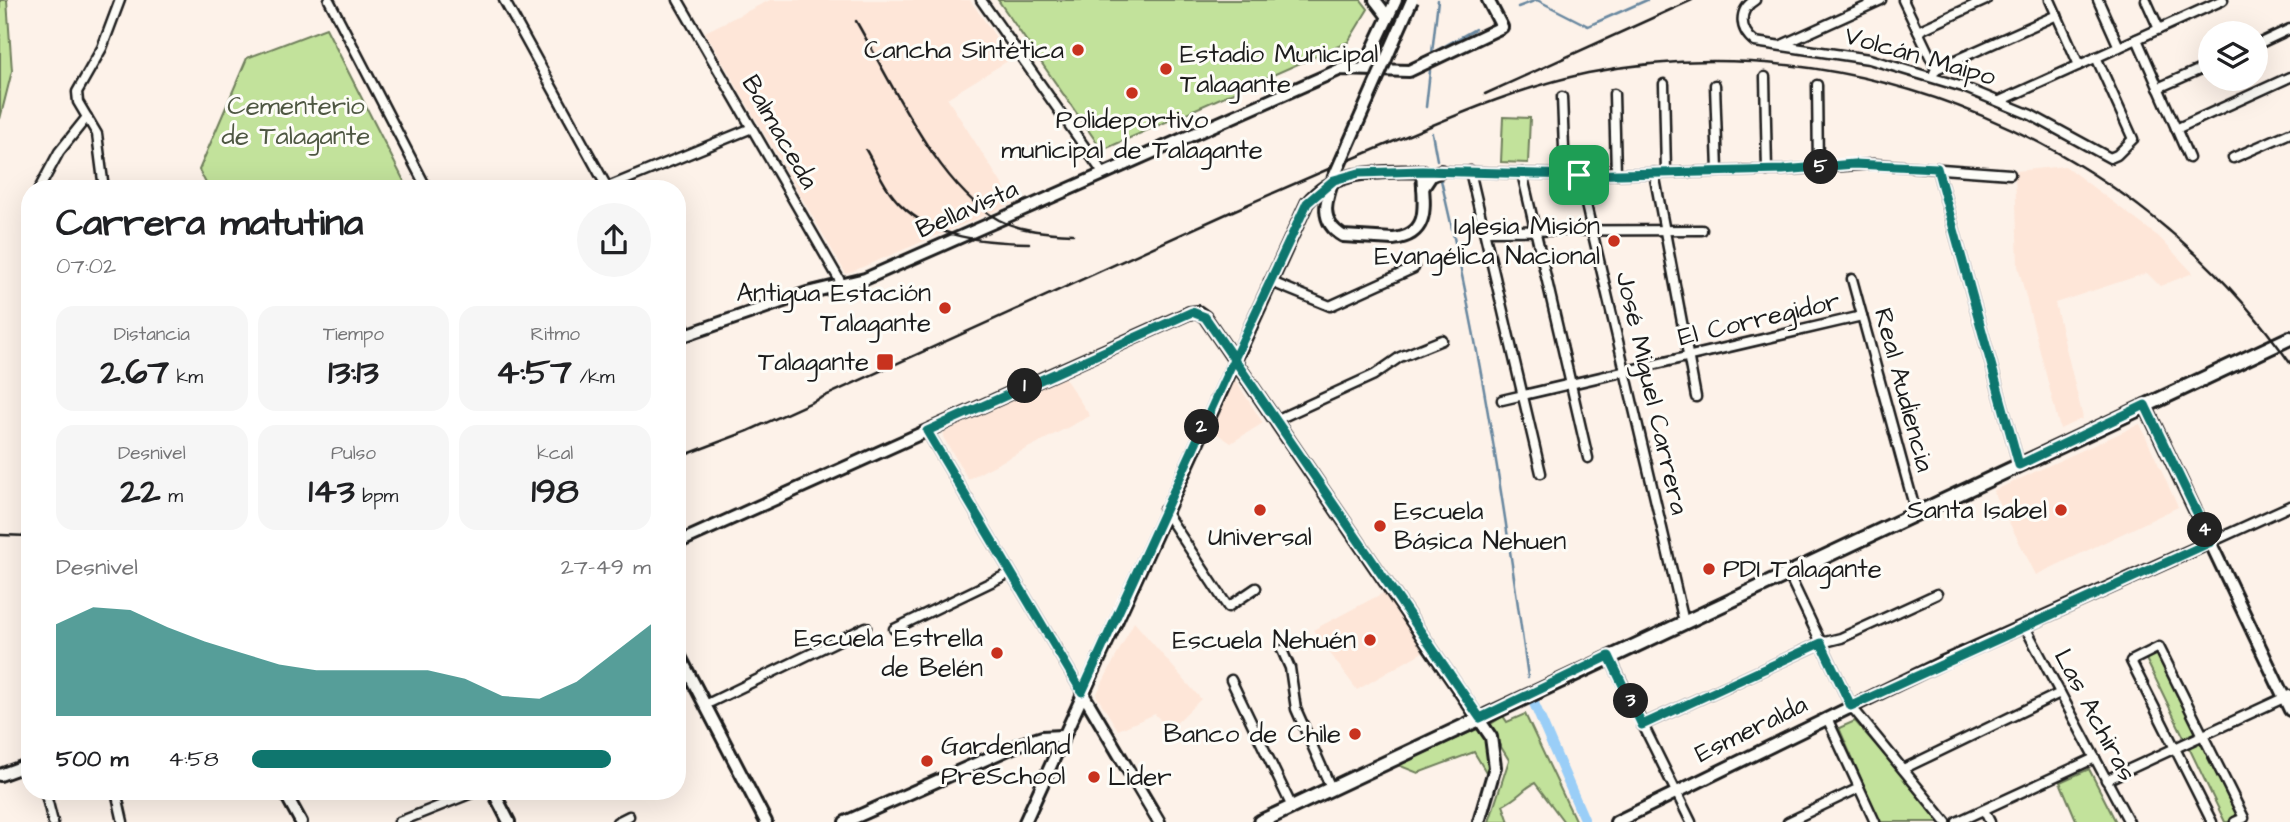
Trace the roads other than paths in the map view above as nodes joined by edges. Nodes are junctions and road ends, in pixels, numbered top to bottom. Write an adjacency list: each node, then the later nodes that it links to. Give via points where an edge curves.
1 (120, 0): 41 (street, via 103,48 78,87 78,102)
2 (329, 0): 65 (street)
3 (503, 0): 66 (street)
4 (678, 0): 42 (street, Balmaceda)
5 (981, 0): 56 (street)
6 (1375, 0): 19 (street)
7 (1396, 0): 19 (street)
8 (1412, 0): 68 (street, bridge, via 1325,206 1331,226 1343,236 1406,237 1419,228)
9 (1488, 0): 29 (street, Bellavista, via 1502,27 1409,71)
10 (1754, 0): 25 (street, Volcán Maipo, via 1742,14 1748,35 1760,44)
11 (1881, 0): 25 (street)
12 (1903, 0): 22 (street)
13 (1986, 0): 22 (street)
14 (2050, 0): 18 (street)
15 (2098, 0): 26 (street)
16 (2146, 0): 20 (street)
17 (2223, 0): 20 (street)
18 (2057, 16): 28 (street); 31 (street)
19 (1388, 17): 29 (street)
20 (2159, 29): 23 (street)
21 (2290, 29): 24 (street)
22 (1918, 31): 31 (street)
23 (2137, 39): 26 (street); 37 (street)
24 (2268, 39)
25 (1780, 46): 31 (street, Volcán Maipo, via 1832,51)
26 (2119, 47): 27 (street)
27 (2096, 57): 28 (street); 40 (street, Volcán Maipo, via 2133,139 2117,155 2110,158)
28 (2079, 65): 40 (street)
29 (1364, 68): 56 (street, Bellavista, via 1342,69)
30 (2198, 70): 37 (street)
31 (1934, 73): 40 (street, Volcán Maipo)
32 (1765, 77): 49 (street)
33 (2290, 77): 43 (street)
34 (1664, 84): 55 (street)
35 (1715, 85): 53 (street)
36 (1817, 85): 47 (street)
37 (2158, 88): 43 (street)
38 (1614, 94): 60 (street)
39 (1562, 97): 59 (street)
40 (2000, 101)
41 (87, 117): 63 (street, via 58,152); 64 (street, via 97,134)
42 (752, 128): 67 (street); 77 (street, Balmaceda)
43 (2176, 129): 45 (street)
44 (2290, 133): 46 (street)
45 (2189, 158)
46 (2233, 158)
47 (1818, 167): 48 (street); 49 (street)
48 (1937, 168): 61 (street); 93 (street)
49 (1767, 170): 53 (street)
50 (1422, 171): 51 (street); 54 (street); 68 (street)
51 (1441, 171): 52 (street); 68 (street)
52 (1470, 171): 57 (street); 72 (street)
53 (1718, 171): 55 (street)
54 (1404, 172): 68 (street); 76 (street, via 1350,175 1319,190 1301,214)
55 (1666, 172): 58 (street)
56 (1103, 173): 77 (street, Bellavista)
57 (1522, 173): 59 (street); 73 (street)
58 (1654, 173): 60 (street); 70 (street)
59 (1565, 174): 62 (street)
60 (1616, 174): 62 (street)
61 (2010, 174)
62 (1579, 175): 69 (street, José Miguel Carrera)
63 (44, 180)
64 (103, 180)
65 (422, 180)
66 (602, 180)
67 (625, 180)
68 (1423, 188)
69 (1592, 230): 70 (street); 73 (street); 84 (street, José Miguel Carrera)
70 (1664, 230): 71 (street); 82 (street)
71 (1702, 230)
72 (1484, 231): 73 (street); 86 (street)
73 (1535, 231): 85 (street)
74 (1414, 268): 76 (street, via 1330,306)
75 (1852, 279): 78 (street, Real Audiencia)
76 (1269, 281): 83 (street)
77 (843, 286): 79 (street, Bellavista, via 807,293)
78 (1862, 316): 82 (street, El Corregidor); 97 (street, Real Audiencia)
79 (686, 335)
80 (2290, 338): 89 (main road)
81 (1442, 340): 90 (street)
82 (1689, 357): 84 (street, El Corregidor); 87 (street)
83 (1234, 359): 90 (street); 91 (street, via 1205,317 1192,312); 96 (street)
84 (1625, 372): 85 (street, El Corregidor); 104 (street, José Miguel Carrera)
85 (1571, 384): 86 (street, El Corregidor); 92 (street)
86 (1523, 396): 88 (street, El Corregidor); 94 (street)
87 (1696, 397)
88 (1502, 400)
89 (2145, 405): 93 (main road); 99 (street)
90 (1276, 420): 119 (street)
91 (927, 431): 98 (street); 100 (street)
92 (1588, 458)
93 (2019, 465): 97 (main road)
94 (1541, 473)
95 (2290, 506): 99 (street, Esmeralda)
96 (1164, 510): 102 (street, via 1228,607); 113 (street)
97 (1916, 513): 101 (main road)
98 (686, 539)
99 (2211, 542): 106 (street, Esmeralda); 115 (street)
100 (1010, 573): 107 (street); 113 (street)
101 (1788, 573): 104 (main road); 108 (street)
102 (1256, 588)
103 (1937, 594): 108 (street)
104 (1684, 622): 110 (main road)
105 (866, 627): 116 (street)
106 (2025, 627): 114 (street, Las Achiras); 117 (street, Esmeralda)
107 (894, 629)
108 (1821, 643): 117 (street); 121 (street)
109 (1282, 650): 130 (street, via 1290,668 1296,709)
110 (1609, 656): 119 (main road); 121 (street)
111 (686, 668): 116 (street)
112 (1231, 680): 138 (street)
113 (1082, 692): 122 (street); 150 (street)
114 (2060, 693): 125 (street, Las Achiras); 127 (street)
115 (2287, 697): 118 (street); 123 (street)
116 (705, 705): 147 (street)
117 (1851, 706): 120 (street, Esmeralda); 127 (street)
118 (2290, 710)
119 (1480, 718): 130 (main road); 152 (street, via 1493,743 1495,761)
120 (1827, 718): 131 (street); 132 (street, Esmeralda)
121 (1642, 725): 132 (street)
122 (1062, 736): 148 (street, via 1020,744); 149 (street)
123 (2203, 736): 124 (street); 124 (street, via 2159,647 2131,661); 162 (street, via 2244,818)
124 (2175, 749): 129 (street); 161 (street)
125 (2095, 758): 129 (street, Las Achiras); 139 (street)
126 (21, 767): 128 (street)
127 (1903, 769): 157 (street)
128 (0, 775)
129 (2106, 780): 160 (street, Las Achiras)
130 (1331, 788): 138 (main road)
131 (1859, 788): 155 (street); 156 (street)
132 (1676, 792): 153 (street, Esmeralda); 154 (street)
133 (47, 800): 141 (street)
134 (118, 800): 142 (street)
135 (290, 800): 143 (street)
136 (454, 800): 144 (street)
137 (498, 800): 145 (street)
138 (1292, 807): 151 (main road)
139 (1984, 810): 158 (street); 159 (street)
140 (629, 816): 146 (street)
141 (53, 822)
142 (123, 822)
143 (301, 822)
144 (399, 822)
145 (509, 822)
146 (617, 822)
147 (766, 822)
148 (845, 822)
149 (1025, 822)
150 (1159, 822)
151 (1260, 822)
152 (1479, 822)
153 (1616, 822)
154 (1691, 822)
155 (1788, 822)
156 (1875, 822)
157 (1945, 822)
158 (1957, 822)
159 (1990, 822)
160 (2129, 822)
161 (2212, 822)
162 (2235, 822)

